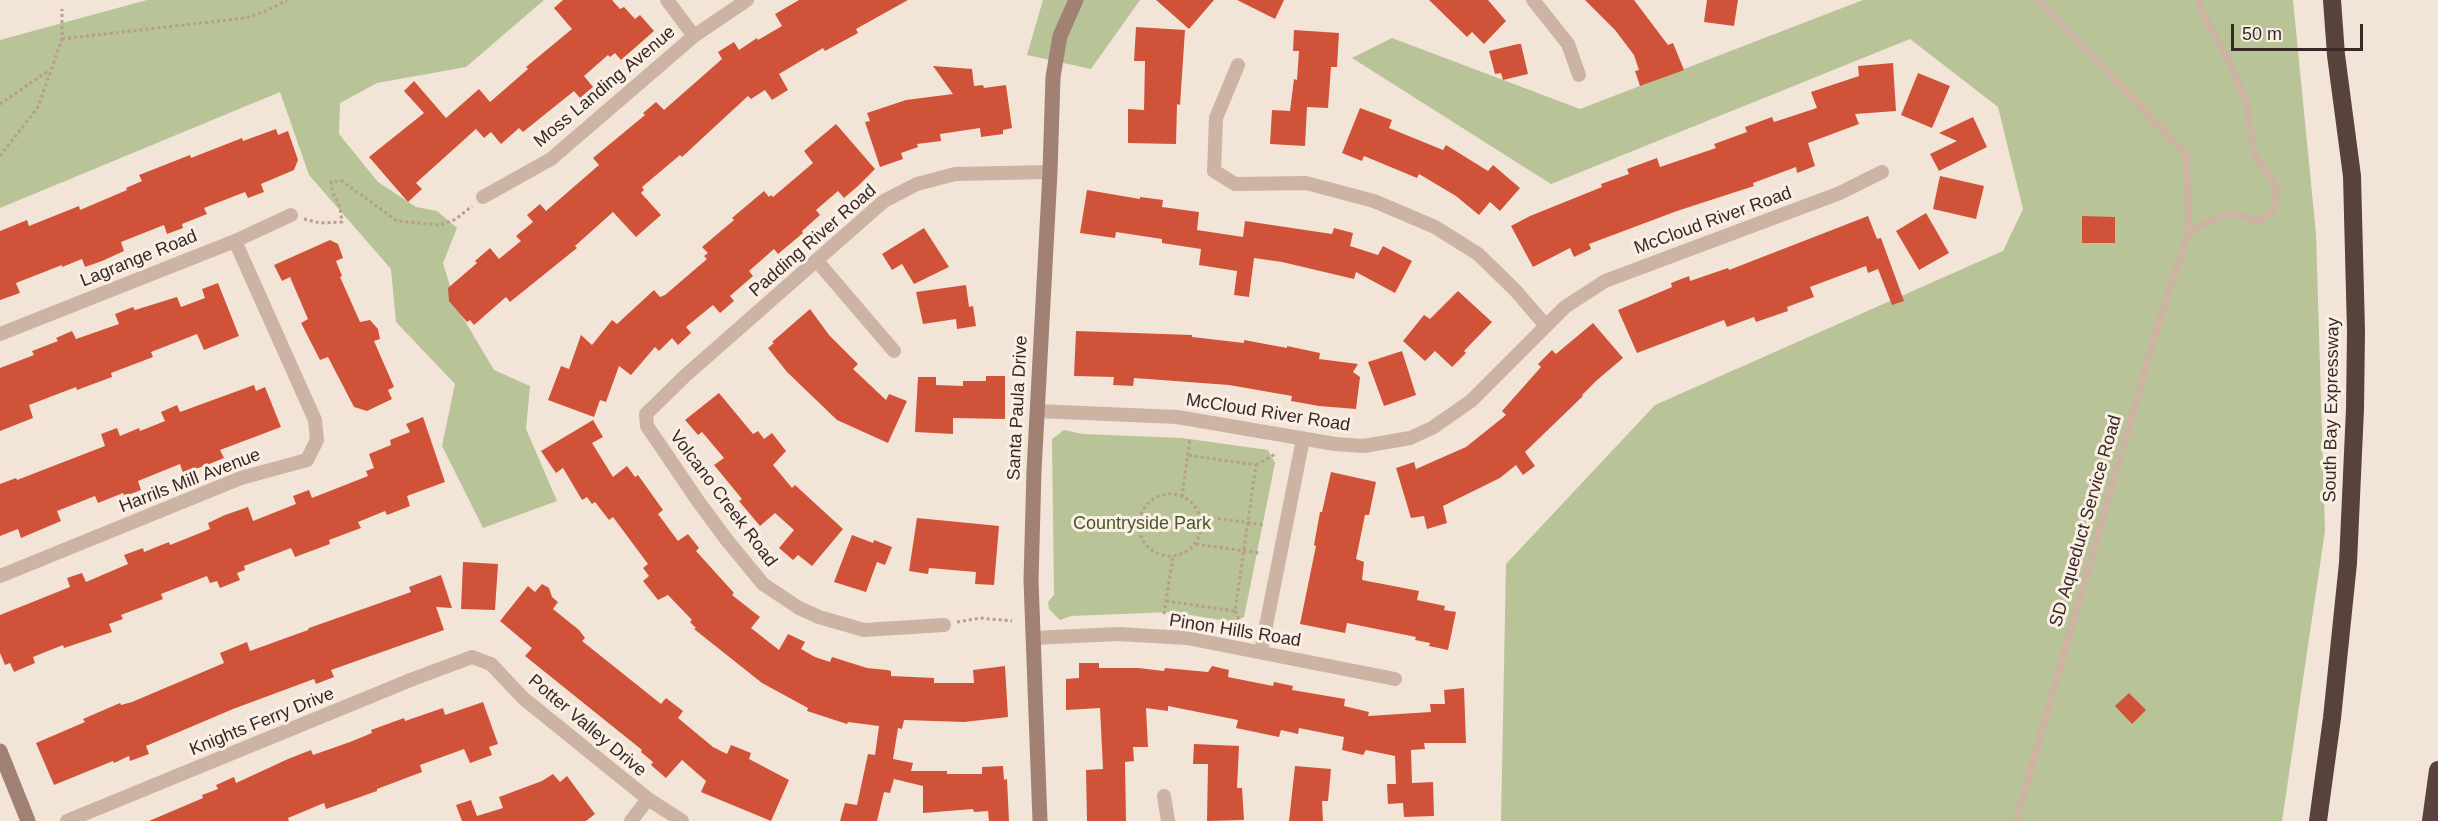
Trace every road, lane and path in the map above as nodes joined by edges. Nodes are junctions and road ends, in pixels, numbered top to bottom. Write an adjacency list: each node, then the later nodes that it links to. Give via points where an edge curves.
1 (287, 0): 12 (path, via 244,18)
2 (667, 0): 11 (street)
3 (747, 0): 11 (street, Moss Landing Avenue)
4 (1076, 0): 19 (street, Santa Paula Drive, via 1060,36 1053,76)
5 (1533, 0): 16 (street, via 1568,44)
6 (2038, 0): 23 (lane, SD Aqueduct Service Road, via 2186,154)
7 (2199, 0): 23 (lane, via 2246,101 2254,153 2276,187 2276,199 2274,210 2260,221 2229,213)
8 (2325, 0): 13 (highway)
9 (2332, 0): 13 (highway, South Bay Expressway)
10 (62, 9): 12 (path)
11 (694, 36): 21 (street, Moss Landing Avenue, via 551,159)
12 (62, 39): 15 (path)
13 (2336, 54): 66 (highway, South Bay Expressway, via 2352,176 2355,409 2344,608)
14 (1238, 65): 26 (street, via 1216,118 1214,171 1235,184 1314,185 1374,201 1435,227 1478,254)
15 (50, 70): 17 (path); 18 (path, via 38,107)
16 (1579, 75)
17 (0, 104)
18 (0, 156)
19 (1050, 172): 25 (street, Padding River Road, via 967,173 917,184 871,211); 29 (street, Santa Paula Drive)
20 (1882, 172): 26 (street, McCloud River Road, via 1840,193 1605,280)
21 (483, 197): 22 (path, via 456,219 440,225 422,225 397,220 342,182 331,182 342,222 320,223)
22 (291, 215): 24 (street, Lagrange Road)
23 (2189, 231): 65 (lane, SD Aqueduct Service Road, via 2160,318)
24 (235, 241): 27 (street, Lagrange Road); 44 (street, Harrils Mill Avenue, via 315,420 316,440 307,460 241,478)
25 (818, 261): 28 (street); 30 (street, Padding River Road, via 655,403 646,414)
26 (1546, 326): 32 (street, McCloud River Road, via 1470,401 1432,428 1410,438 1364,446)
27 (0, 334)
28 (894, 351)
29 (1037, 411): 32 (street, McCloud River Road, via 1177,417); 51 (street, Santa Paula Drive, via 1031,580)
30 (647, 426): 50 (street, Volcano Creek Road, via 726,539 763,584 781,597 819,617 864,630)
31 (1190, 438): 34 (path)
32 (1303, 439): 52 (street)
33 (1277, 453): 35 (path)
34 (1188, 455): 35 (path); 36 (path)
35 (1256, 465): 38 (path)
36 (1182, 497): 37 (path); 43 (path, via 1172,494 1154,498 1139,521 1147,546)
37 (1200, 516): 38 (path); 40 (path)
38 (1248, 523): 39 (path); 41 (path)
39 (1265, 525)
40 (1195, 543): 41 (path); 43 (path)
41 (1244, 550): 42 (path); 46 (path)
42 (1259, 553)
43 (1173, 556): 45 (path)
44 (0, 576)
45 (1166, 601): 46 (path); 47 (path)
46 (1235, 611): 49 (path)
47 (1164, 614)
48 (1012, 621): 50 (path, via 980,618)
49 (1241, 624)
50 (944, 625)
51 (1033, 638): 52 (street, Pinon Hills Road, via 1118,634 1187,638); 63 (street, Santa Paula Drive)
52 (1261, 651): 54 (street, Pinon Hills Road)
53 (472, 657): 58 (street, Potter Valley Drive, via 491,664 523,698); 60 (street, Knights Ferry Drive)
54 (1395, 679)
55 (0, 751): 59 (street)
56 (2438, 770): 67 (highway)
57 (1164, 796): 64 (street)
58 (648, 800): 61 (street); 62 (street, Potter Valley Drive)
59 (28, 821)
60 (67, 821)
61 (631, 821)
62 (682, 821)
63 (1040, 821)
64 (1168, 821)
65 (2016, 821)
66 (2318, 821)
67 (2431, 821)

